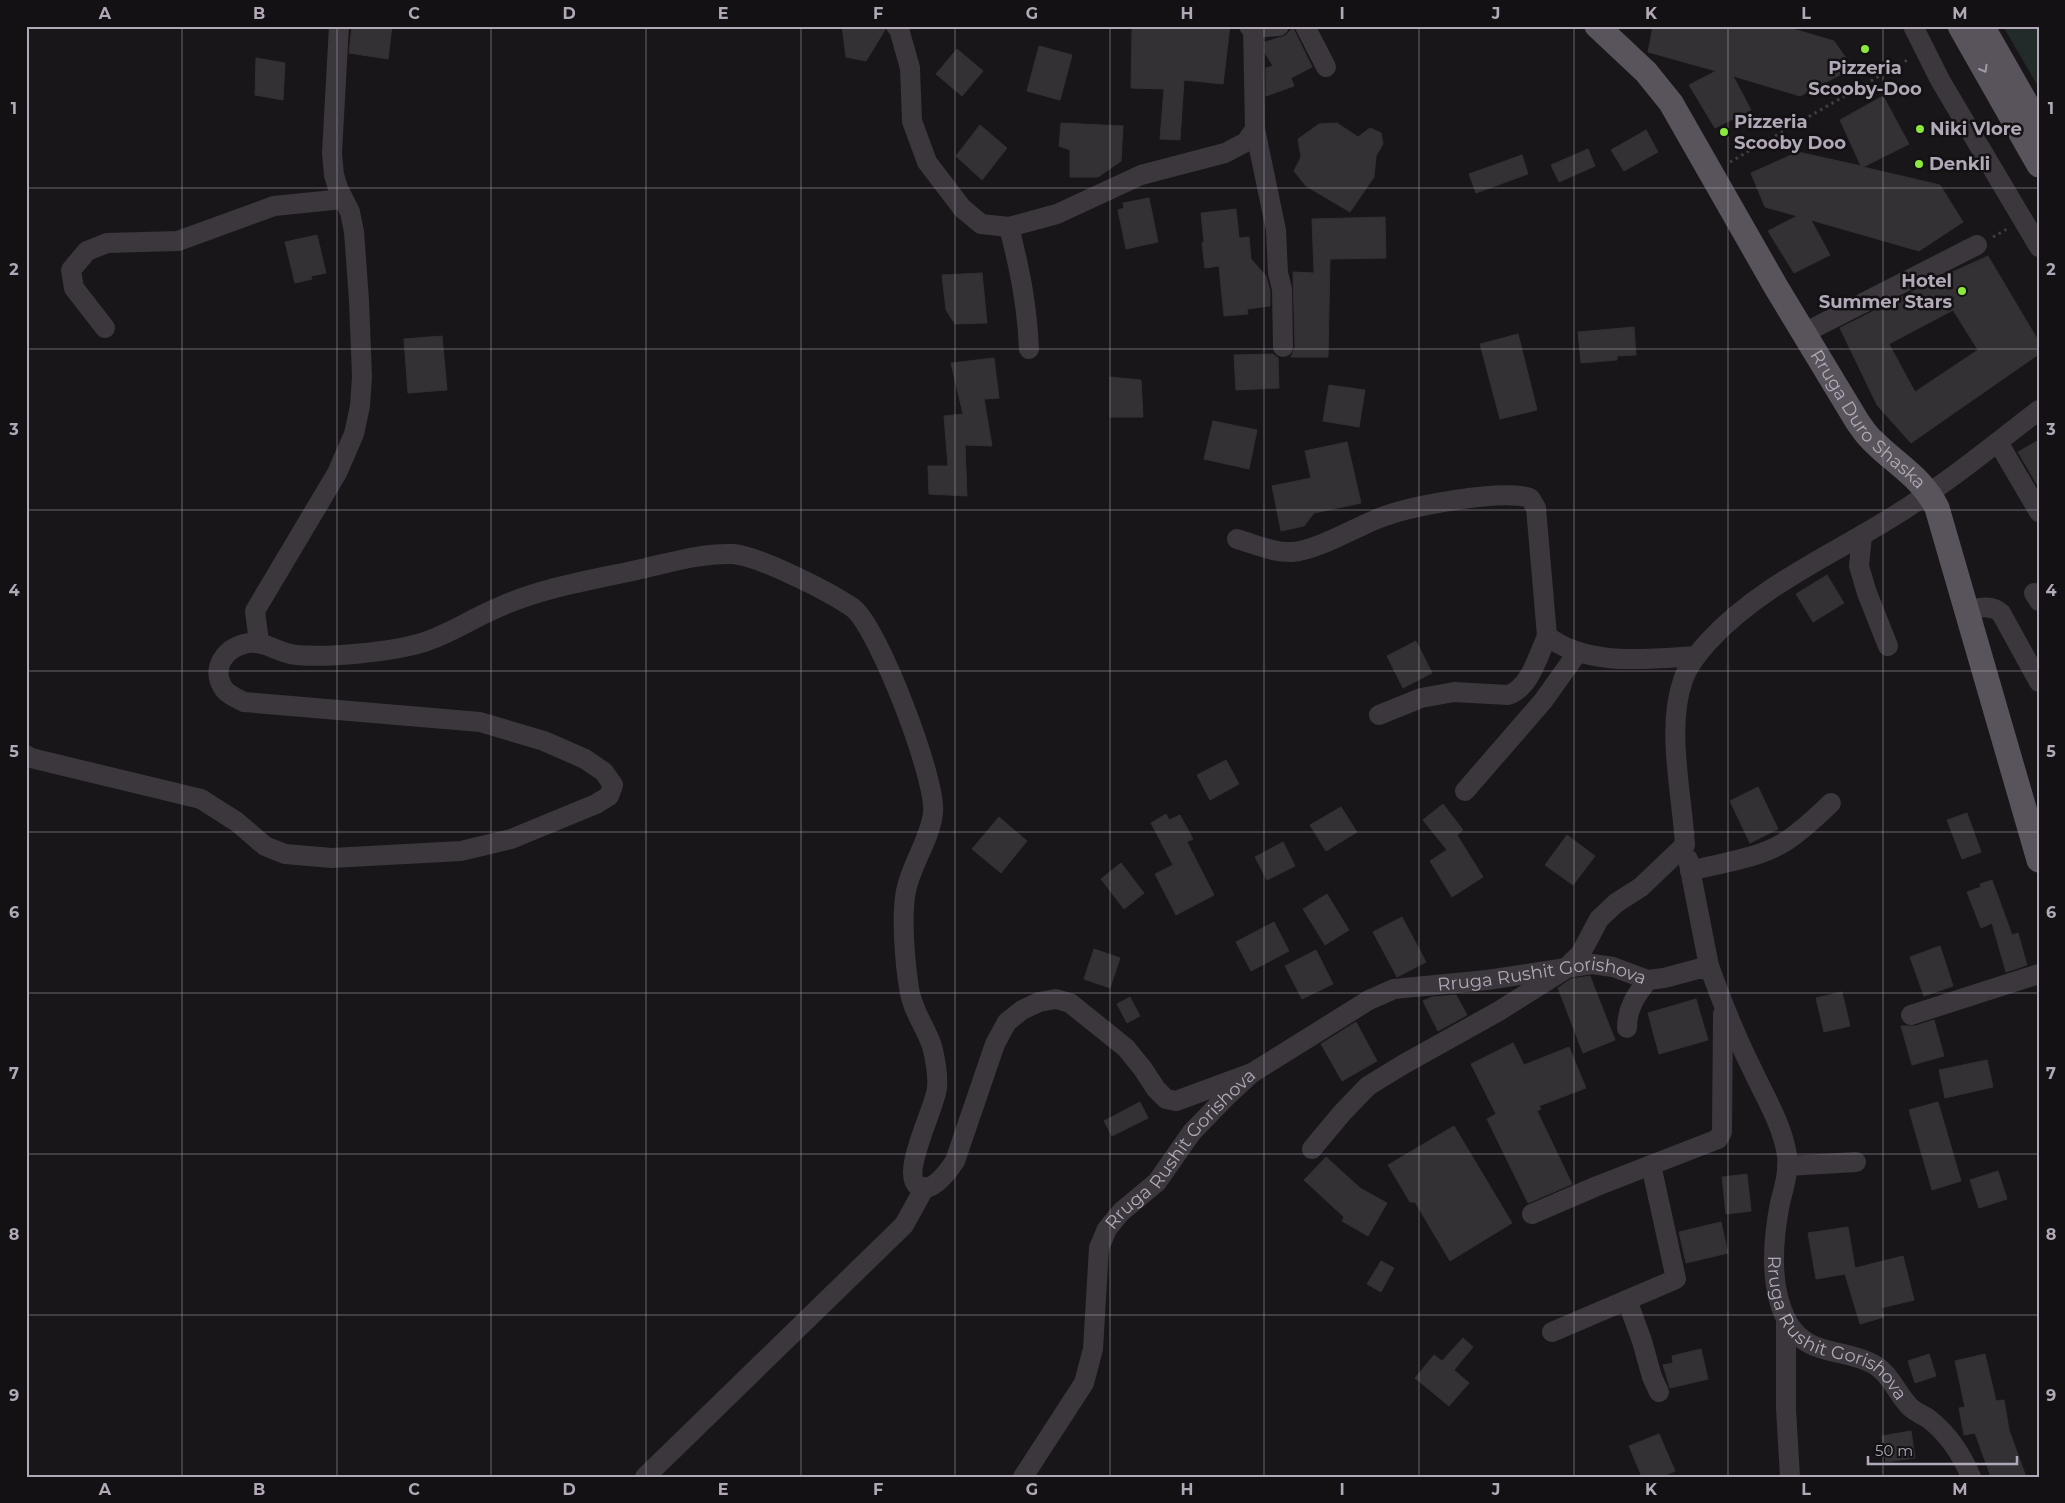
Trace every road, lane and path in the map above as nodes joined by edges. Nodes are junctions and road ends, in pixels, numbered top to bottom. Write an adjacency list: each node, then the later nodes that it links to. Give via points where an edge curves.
1 (339, 26): 16 (street, via 332,153 334,175)
2 (896, 26): 18 (street, via 910,68 912,121 927,162 962,208 981,224)
3 (1279, 26): 8 (street)
4 (1305, 26): 11 (street)
5 (1913, 26): 10 (street)
6 (1960, 26): 14 (main road, one-way to 14)
7 (1982, 26): 12 (main road)
8 (1251, 27): 13 (street)
9 (1601, 28): 15 (main road, Rruga Duro Shaska, via 1646,72 1671,103)
10 (1925, 50): 15 (path); 17 (street)
11 (1326, 68)
12 (2039, 126)
13 (1255, 129): 18 (street, via 1246,142 1225,153 1141,175 1057,214); 23 (street, via 1276,230 1282,288)
14 (2039, 165)
15 (1711, 173): 22 (main road, Rruga Duro Shaska)
16 (343, 198): 21 (street, via 274,206 178,240 107,243 87,251 71,270 74,288); 33 (street, via 354,232 359,290 360,406 354,434 337,473 255,611)
17 (2023, 221): 19 (path); 20 (street)
18 (1009, 227): 24 (street, via 1028,313)
19 (1977, 245): 22 (street)
20 (2039, 247)
21 (105, 328)
22 (1804, 333): 27 (main road, Rruga Duro Shaska, via 1870,439)
23 (1283, 347)
24 (1028, 349)
25 (2039, 410): 26 (street)
26 (1998, 442): 27 (street); 28 (street)
27 (1930, 492): 29 (street); 31 (main road, Rruga Duro Shaska)
28 (2039, 512)
29 (1862, 536): 34 (street, via 1859,566); 36 (street, via 1748,605)
30 (1237, 539): 32 (street, via 1293,552 1419,506 1518,494 1530,498 1536,508)
31 (1966, 610): 37 (street, via 1998,609); 42 (main road, Rruga Duro Shaska)
32 (1547, 636): 35 (street, via 1557,644); 38 (street, via 1517,693 1454,692 1421,698)
33 (259, 642): 39 (street, via 245,643 229,650 219,662 222,686 230,695 244,702 480,722 544,741 585,759 604,772 613,784 609,796 511,839 461,851 332,858 285,854 265,846 202,799); 58 (street, via 295,655 322,656 420,643 534,594 702,555 736,554 767,564 856,610 872,632 893,680 922,755 934,811 906,891 904,930 909,990 932,1047 938,1085 912,1169 912,1179 917,1186)
34 (1888, 646)
35 (1578, 652): 36 (street, via 1625,659); 40 (street, via 1543,701)
36 (1695, 656): 43 (street, via 1683,679 1675,713)
37 (2039, 682)
38 (1379, 715)
39 (26, 755)
40 (1465, 791)
41 (1832, 803): 45 (street, via 1797,833 1764,852)
42 (2031, 810): 44 (main road, Rruga Duro Shaska)
43 (1686, 845): 45 (street); 47 (street, via 1599,919 1581,953)
44 (2039, 860)
45 (1690, 871): 46 (street)
46 (1709, 966): 49 (street, Rruga Rushit Gorishova); 50 (street, Rruga Rushit Gorishova)
47 (1564, 970): 49 (street, Rruga Rushit Gorishova, via 1592,964 1613,966); 53 (street, Rruga Rushit Gorishova, via 1394,989 1369,1000); 54 (street, via 1368,1086)
48 (2039, 974): 51 (street)
49 (1648, 980): 52 (street, via 1631,1005 1627,1015)
50 (1724, 1004): 56 (street, via 1722,1132 1712,1143); 57 (street, Rruga Rushit Gorishova, via 1776,1116 1783,1136)
51 (1911, 1015)
52 (1628, 1028)
53 (1252, 1073): 58 (street, via 1176,1102 1166,1099 1126,1048 1070,1003 1056,999 1039,1002 1007,1022 995,1044 955,1161 944,1176); 65 (street, Rruga Rushit Gorishova, via 1192,1132 1157,1182 1121,1212 1107,1229 1099,1248 1093,1349 1084,1382)
54 (1312, 1150)
55 (1856, 1162): 57 (street)
56 (1651, 1165): 59 (street); 60 (street, via 1676,1279)
57 (1787, 1166): 61 (street, Rruga Rushit Gorishova, via 1787,1180 1780,1204 1775,1273)
58 (925, 1188): 64 (street, via 904,1225)
59 (1532, 1214)
60 (1627, 1300): 62 (street); 63 (street)
61 (1786, 1319): 66 (street); 67 (street, Rruga Rushit Gorishova, via 1800,1338 1817,1349 1882,1369 1910,1407 1930,1420 1949,1439)
62 (1552, 1332)
63 (1659, 1392)
64 (645, 1477)
65 (1023, 1477)
66 (1790, 1477)
67 (1971, 1477)

